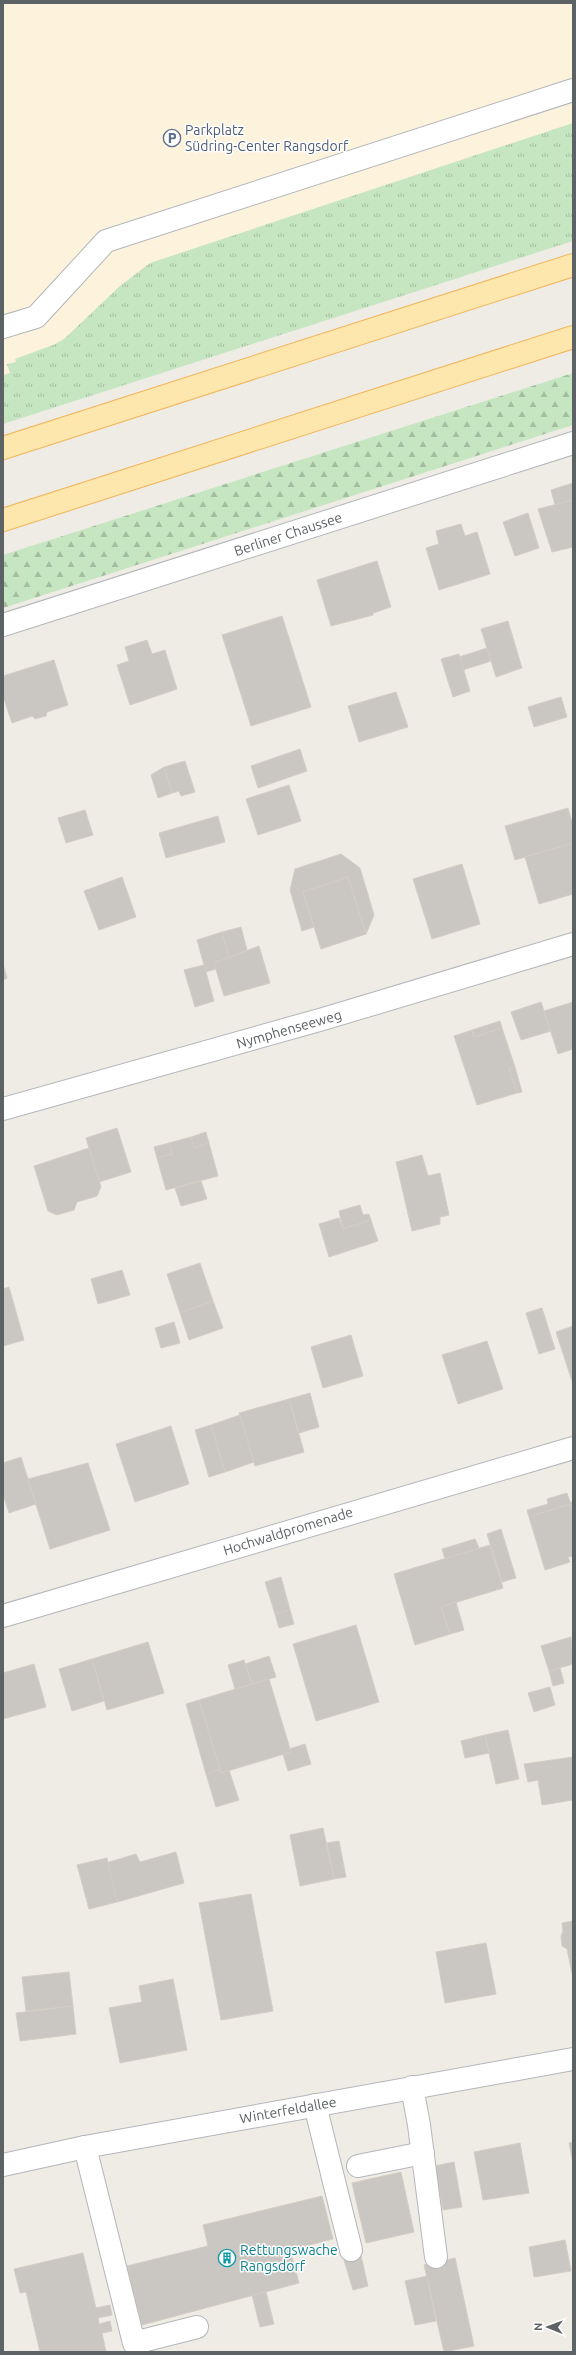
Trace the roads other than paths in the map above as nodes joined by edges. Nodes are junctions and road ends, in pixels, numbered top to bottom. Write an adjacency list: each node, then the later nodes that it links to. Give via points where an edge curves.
1 (573, 90): 3 (street, via 106,241 36,317)
2 (573, 265): 6 (main road)
3 (3, 327)
4 (573, 336): 7 (main road)
5 (573, 443): 8 (street, Berliner Chaussee)
6 (3, 448)
7 (3, 520)
8 (3, 626)
9 (573, 944): 10 (street, Nymphenseeweg, via 323,1019)
10 (3, 1109)
11 (573, 1448): 12 (street, Hochwaldpromenade)
12 (3, 1616)
13 (573, 2059): 14 (street, Winterfeldallee)
14 (412, 2087): 15 (street, Winterfeldallee); 17 (street)
15 (315, 2105): 16 (street, Winterfeldallee); 20 (street)
16 (85, 2147): 18 (street, Winterfeldallee); 22 (street, via 134,2343)
17 (423, 2153): 19 (street); 21 (street)
18 (3, 2165)
19 (358, 2166)
20 (351, 2250)
21 (436, 2257)
22 (197, 2327)

